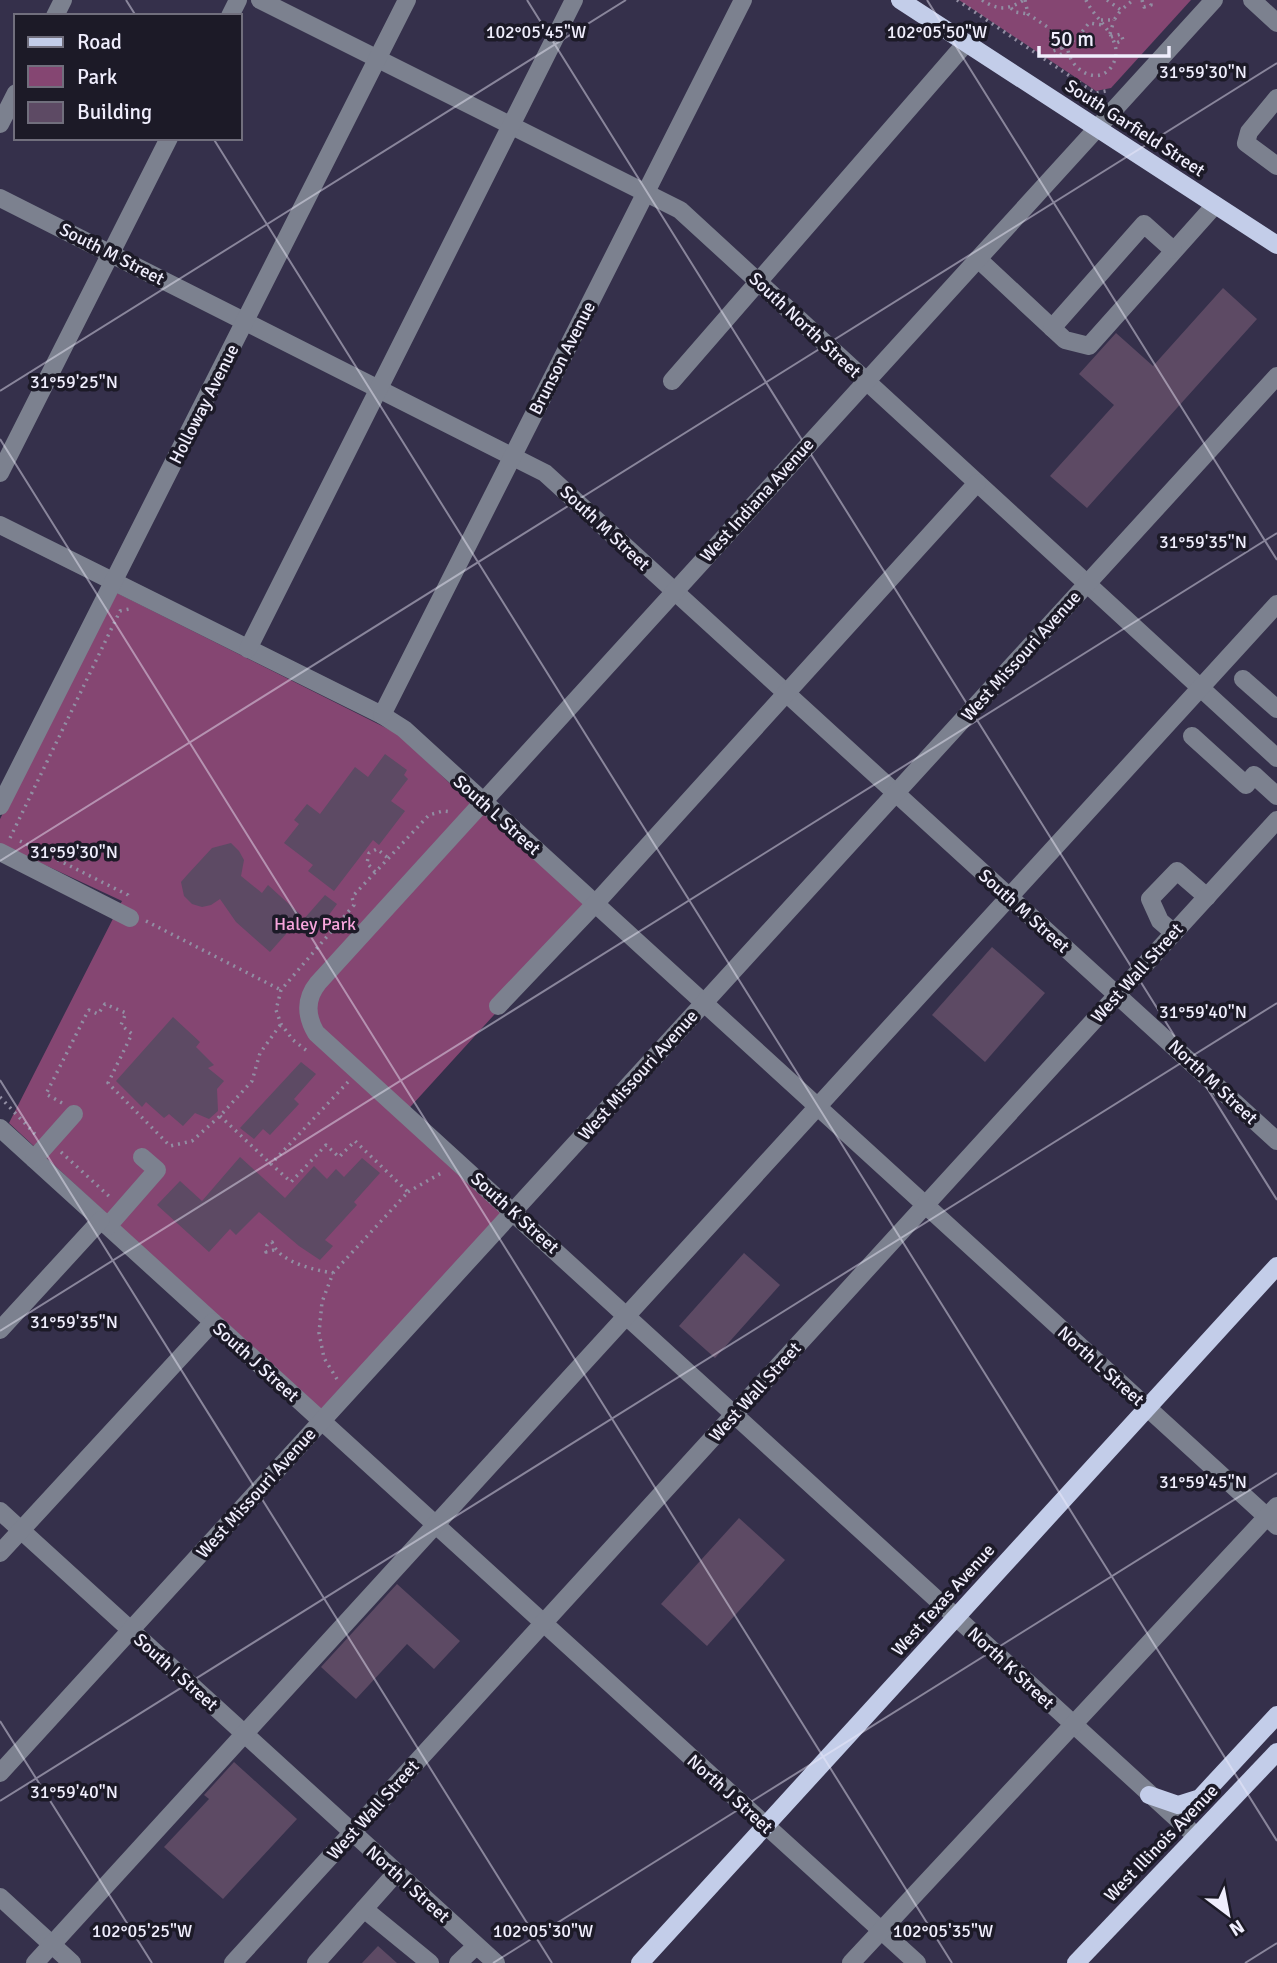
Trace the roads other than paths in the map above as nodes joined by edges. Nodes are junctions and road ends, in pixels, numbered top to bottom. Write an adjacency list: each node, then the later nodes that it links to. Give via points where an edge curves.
1 (260, 0): 10 (street, South North Street)
2 (407, 0): 10 (street, Holloway Avenue)
3 (574, 0): 14 (street)
4 (743, 0): 18 (street, Brunson Avenue)
5 (900, 0): 9 (main road, South Garfield Street)
6 (1214, 0): 15 (street, West Indiana Avenue)
7 (1252, 0): 8 (street)
8 (1277, 23)
9 (966, 43): 15 (main road, South Garfield Street); 25 (street)
10 (377, 59): 14 (street, South North Street); 26 (street, Holloway Avenue)
11 (14, 97): 13 (street)
12 (1277, 98): 17 (street, via 1249,132 1246,144)
13 (0, 124)
14 (511, 127): 18 (street, South North Street); 31 (street)
15 (1097, 128): 20 (main road, South Garfield Street); 24 (street, West Indiana Avenue)
16 (168, 140): 23 (street)
17 (1277, 166)
18 (646, 194): 25 (street, South North Street, via 680,210); 32 (street, Brunson Avenue)
19 (0, 198): 23 (street, South M Street)
20 (1215, 205): 21 (main road, South Garfield Street); 22 (street)
21 (1277, 245)
22 (1173, 250): 27 (street, via 1089,346 1065,340); 27 (street, via 1144,223)
23 (111, 254): 26 (street, South M Street); 33 (street)
24 (978, 259): 27 (street); 30 (street, West Indiana Avenue)
25 (758, 282): 29 (street); 30 (street, South North Street)
26 (246, 321): 31 (street, South M Street); 36 (street, Holloway Avenue)
27 (1052, 328)
28 (1277, 376): 37 (street, West Missouri Avenue)
29 (672, 381)
30 (866, 381): 34 (street, South North Street); 38 (street, West Indiana Avenue)
31 (378, 389): 32 (street, South M Street); 40 (street)
32 (512, 456): 38 (street, South M Street, via 545,473); 45 (street, Brunson Avenue)
33 (0, 472)
34 (977, 483): 37 (street, South North Street); 43 (street)
35 (0, 525): 36 (street, South L Street)
36 (113, 582): 40 (street, South L Street); 51 (street, Holloway Avenue)
37 (1087, 583): 42 (street, South North Street); 48 (street, West Missouri Avenue)
38 (674, 592): 43 (street, South M Street); 50 (street, West Indiana Avenue)
39 (1277, 604): 42 (street)
40 (248, 649): 45 (street, South L Street)
41 (1243, 679): 44 (street)
42 (1201, 688): 47 (street, South North Street); 54 (street)
43 (786, 694): 48 (street, South M Street); 56 (street)
44 (1277, 709)
45 (382, 716): 50 (street, South L Street, via 404,729)
46 (1192, 736): 49 (street, via 1246,785 1254,775)
47 (1277, 758)
48 (895, 793): 54 (street, South M Street); 60 (street, West Missouri Avenue)
49 (1277, 796)
50 (482, 802): 56 (street, South L Street); 61 (street, West Indiana Avenue, via 318,983)
51 (0, 807)
52 (1277, 820): 55 (street, West Wall Street)
53 (3, 854): 57 (street)
54 (1009, 897): 59 (street, South M Street); 63 (street)
55 (1207, 897): 58 (street, West Wall Street); 58 (street, via 1177,871 1150,900 1160,921)
56 (595, 904): 60 (street, South L Street); 62 (street)
57 (130, 918)
58 (1174, 933): 59 (street, West Wall Street)
59 (1117, 995): 66 (street, North M Street); 69 (street, West Wall Street)
60 (704, 1002): 63 (street, South L Street); 70 (street, West Missouri Avenue)
61 (308, 1005): 70 (street, South K Street, via 311,1024 353,1076)
62 (498, 1006)
63 (818, 1106): 69 (street, South L Street); 73 (street)
64 (69, 1111): 68 (street)
65 (1, 1131): 68 (street, South J Street)
66 (1277, 1141)
67 (142, 1157): 71 (street, via 157,1170)
68 (34, 1159): 71 (street, South J Street)
69 (925, 1205): 76 (street, North L Street); 77 (street, West Wall Street)
70 (513, 1211): 73 (street, South K Street); 78 (street, West Missouri Avenue)
71 (109, 1220): 74 (street, South J Street); 75 (street)
72 (1277, 1266): 76 (main road, West Texas Avenue)
73 (626, 1315): 77 (street, South K Street); 81 (street)
74 (213, 1322): 78 (street, South J Street); 82 (street)
75 (0, 1330)
76 (1146, 1408): 80 (street, North L Street); 84 (main road, West Texas Avenue)
77 (735, 1414): 84 (street, North K Street); 85 (street, West Wall Street)
78 (321, 1422): 81 (street, South J Street); 86 (street, West Missouri Avenue)
79 (0, 1511): 82 (street, South I Street)
80 (1274, 1516): 88 (street)
81 (435, 1525): 85 (street, South J Street); 89 (street)
82 (21, 1530): 83 (street); 86 (street, South I Street)
83 (0, 1553)
84 (956, 1617): 88 (street, North K Street); 93 (main road, West Texas Avenue)
85 (543, 1625): 93 (street, North J Street); 94 (street, West Wall Street)
86 (131, 1630): 89 (street, South I Street); 91 (street, West Missouri Avenue)
87 (1277, 1715): 92 (main road, West Illinois Avenue, via 1200,1798 1178,1805)
88 (1074, 1726): 92 (street, North K Street); 99 (street)
89 (243, 1734): 94 (street, South I Street); 100 (street)
90 (1277, 1752): 95 (main road, West Illinois Avenue)
91 (0, 1773)
92 (1149, 1795): 95 (street, North K Street)
93 (765, 1826): 99 (street, North J Street); 109 (main road, West Texas Avenue)
94 (352, 1833): 96 (street, North I Street); 104 (street, West Wall Street)
95 (1196, 1836): 112 (main road, West Illinois Avenue)
96 (396, 1873): 98 (street); 101 (street, North I Street)
97 (0, 1897): 100 (street)
98 (364, 1909): 105 (street); 106 (street)
99 (880, 1930): 110 (street); 111 (street, North J Street)
100 (52, 1945): 102 (street); 103 (street)
101 (476, 1946): 107 (street); 108 (street, North I Street)
102 (36, 1963)
103 (72, 1963)
104 (233, 1963)
105 (316, 1963)
106 (430, 1963)
107 (458, 1963)
108 (496, 1963)
109 (640, 1963)
110 (851, 1963)
111 (917, 1963)
112 (1076, 1963)

